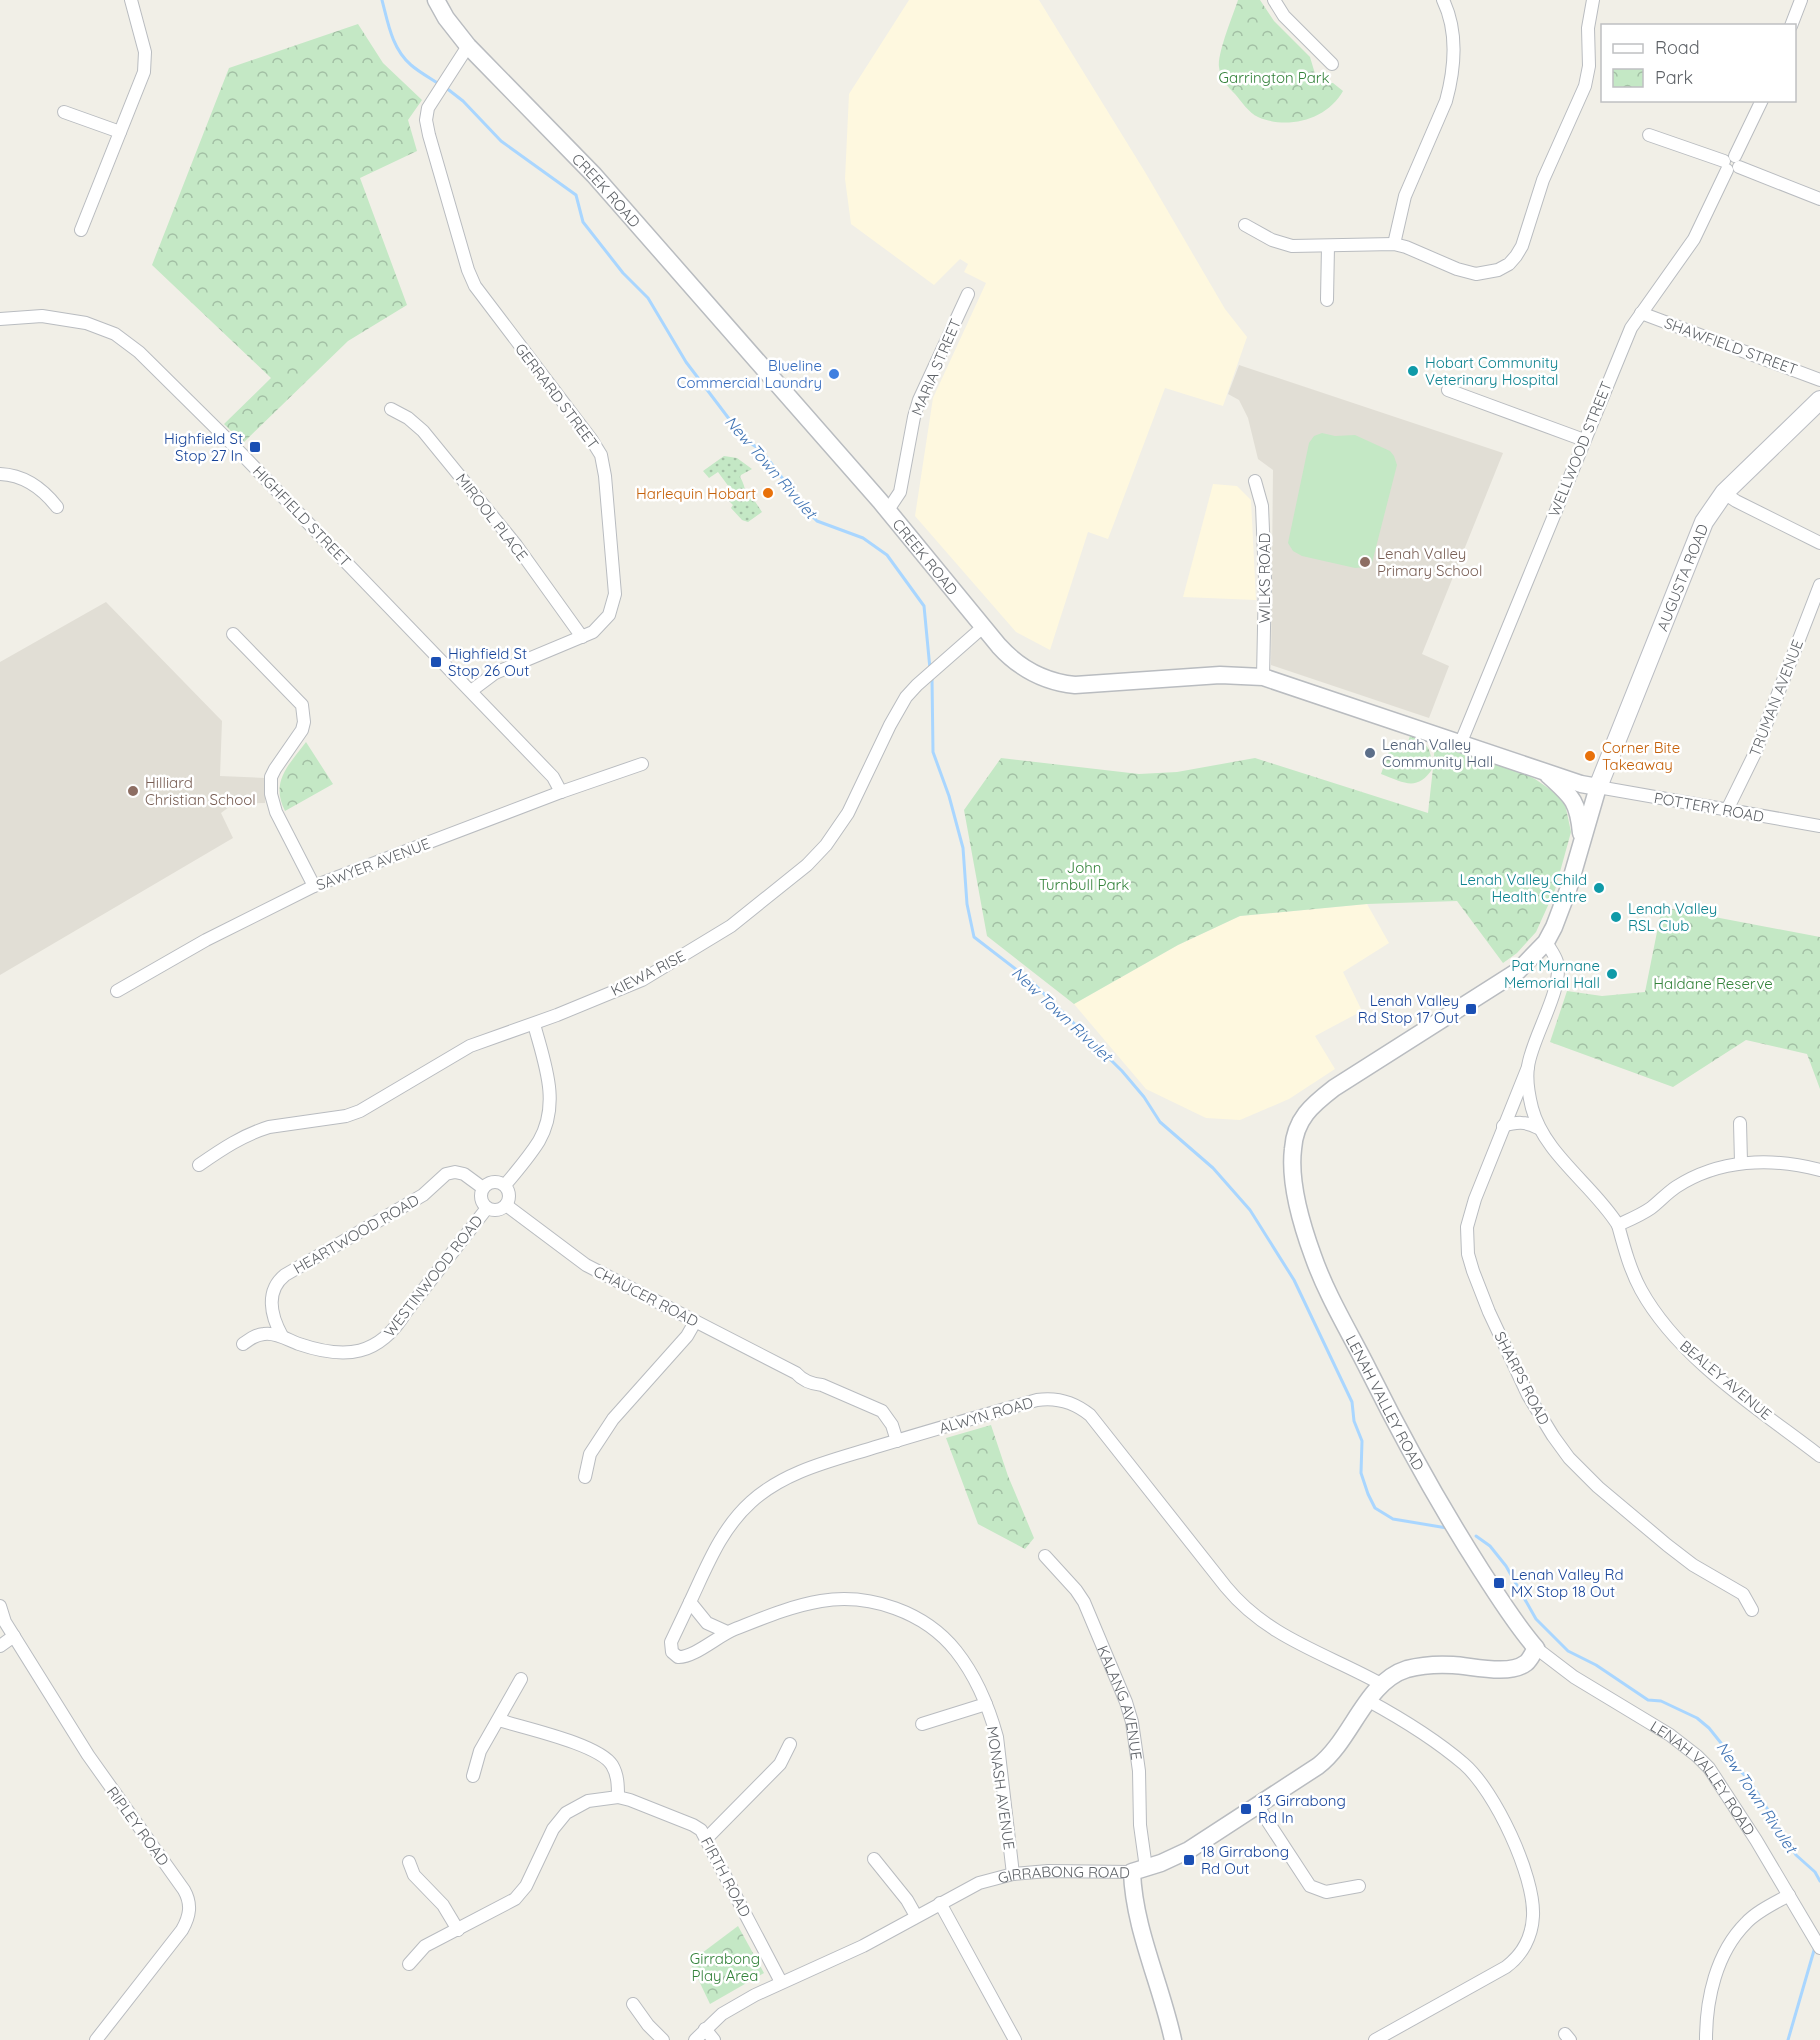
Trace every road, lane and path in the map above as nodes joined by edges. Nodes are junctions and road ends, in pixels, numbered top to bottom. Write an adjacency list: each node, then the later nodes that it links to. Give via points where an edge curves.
1 (131, 0): 12 (street, via 145,62)
2 (436, 0): 8 (street, CREEK ROAD)
3 (1274, 0): 9 (street, via 1284,16)
4 (1443, 0): 18 (street, via 1453,31 1450,88 1404,196)
5 (1593, 0): 18 (street, via 1585,86 1543,180 1516,256 1498,270 1476,274)
6 (1801, 0): 7 (street)
7 (1792, 24)
8 (468, 46): 33 (street, CREEK ROAD, via 594,175); 38 (street, GERRARD STREET, via 431,102 426,120 468,270 476,286 596,447 603,464 614,602 605,621)
9 (1332, 64)
10 (1761, 102): 14 (street, WELLWOOD STREET)
11 (64, 112): 12 (street)
12 (120, 132): 17 (street)
13 (1648, 135): 14 (street)
14 (1731, 164): 15 (street); 22 (street, WELLWOOD STREET, via 1694,239)
15 (1820, 199)
16 (1245, 225): 19 (street, via 1292,246)
17 (81, 230)
18 (1394, 244): 19 (street)
19 (1328, 246): 21 (street)
20 (968, 294): 33 (street, MARIA STREET, via 919,400 900,492)
21 (1327, 300)
22 (1641, 313): 24 (street, SHAWFIELD STREET); 28 (street, WELLWOOD STREET, via 1623,344)
23 (0, 319): 40 (street, HIGHFIELD STREET, via 65,319 104,329 125,340 231,443)
24 (1820, 380)
25 (1448, 390): 28 (street)
26 (1820, 400): 31 (main road, AUGUSTA ROAD)
27 (392, 409): 38 (street, MIROOL PLACE, via 423,431 516,545)
28 (1584, 440): 41 (street, WELLWOOD STREET)
29 (0, 474): 32 (street, via 34,484)
30 (1255, 481): 39 (street, WILKS ROAD, via 1263,516)
31 (1724, 493): 34 (street); 44 (main road, AUGUSTA ROAD, via 1704,522)
32 (57, 507)
33 (888, 510): 36 (street, CREEK ROAD)
34 (1820, 543)
35 (1820, 585): 46 (street, TRUMAN AVENUE, via 1755,753)
36 (983, 627): 39 (street, CREEK ROAD, via 1018,663 1060,683 1085,685 1220,675); 52 (street, KIEWA RISE, via 916,685 898,710 848,813 816,857 731,926 660,970)
37 (233, 634): 49 (street, via 302,705 302,730 275,770 270,786 276,812)
38 (582, 637): 40 (street, GERRARD STREET, via 495,673)
39 (1263, 677): 41 (street, CREEK ROAD)
40 (471, 691): 45 (street, HIGHFIELD STREET, via 553,777)
41 (1461, 742): 43 (street, CREEK ROAD)
42 (642, 764): 45 (street, SAWYER AVENUE)
43 (1543, 770): 44 (street, CREEK ROAD); 48 (street, LENAH VALLEY ROAD, via 1574,801)
44 (1598, 787): 46 (street, POTTERY ROAD); 48 (street, LENAH VALLEY ROAD)
45 (561, 792): 49 (street, SAWYER AVENUE)
46 (1727, 810): 47 (street, POTTERY ROAD)
47 (1820, 826)
48 (1581, 843): 50 (street, LENAH VALLEY ROAD, via 1568,890)
49 (314, 886): 51 (street, SAWYER AVENUE, via 206,940)
50 (1546, 942): 53 (street, SHARPS ROAD, via 1557,961 1558,974); 78 (street, LENAH VALLEY ROAD, via 1518,971 1315,1103 1304,1114 1294,1138 1292,1160 1305,1233 1326,1287 1452,1523)
51 (117, 991)
52 (534, 1024): 58 (street, KIEWA RISE, via 470,1046 360,1111 258,1130); 60 (street, via 550,1086 549,1115 539,1141)
53 (1528, 1067): 55 (street, SHARPS ROAD); 56 (street)
54 (1740, 1123): 57 (street)
55 (1503, 1126): 56 (street, via 1530,1123); 74 (street, SHARPS ROAD, via 1470,1214 1467,1241 1473,1271 1489,1312 1528,1395 1558,1443 1598,1487 1693,1566 1743,1594)
56 (1538, 1128): 64 (street, BEALEY AVENUE)
57 (1741, 1162): 59 (street); 64 (street, via 1689,1179 1652,1207)
58 (199, 1165)
59 (1820, 1170)
60 (505, 1185): 61 (street, via 495,1181); 62 (street, via 509,1196)
61 (483, 1188): 63 (street, via 481,1197); 66 (street, HEARTWOOD ROAD, via 464,1174 446,1174 423,1194 285,1275 277,1282 271,1299 275,1323)
62 (506, 1205): 63 (street, via 496,1210); 65 (street, CHAUCER ROAD, via 586,1266)
63 (487, 1208): 66 (street, WESTINWOOD ROAD, via 384,1339 367,1349 331,1353)
64 (1618, 1225): 69 (street, BEALEY AVENUE, via 1640,1289 1677,1340 1733,1390)
65 (695, 1322): 68 (street, CHAUCER ROAD, via 801,1379 882,1411); 70 (street, via 613,1419 590,1454)
66 (282, 1336): 67 (street, WESTINWOOD ROAD, via 266,1333)
67 (243, 1344)
68 (897, 1441): 72 (street, ALWYN ROAD, via 800,1472 751,1502 726,1530); 81 (street, ALWYN ROAD, via 1037,1400 1059,1399 1081,1407 1244,1607 1283,1636)
69 (1820, 1456)
70 (585, 1477)
71 (1045, 1556): 93 (street, KALANG AVENUE, via 1084,1602 1126,1702 1139,1771)
72 (690, 1602): 75 (street, via 708,1623); 79 (street, ALWYN ROAD, via 672,1642)
73 (0, 1606): 76 (street, RIPLEY ROAD)
74 (1752, 1610)
75 (727, 1632): 79 (street, MONASH AVENUE, via 687,1655); 83 (street, MONASH AVENUE, via 823,1601 877,1603 908,1614 943,1636 957,1651)
76 (14, 1636): 77 (street); 105 (street, RIPLEY ROAD, via 83,1748 189,1900 182,1930)
77 (0, 1646)
78 (1536, 1648): 81 (street, GIRRABONG ROAD, via 1526,1664 1511,1669 1426,1665 1395,1673); 96 (street, LENAH VALLEY ROAD, via 1697,1756 1734,1805)
79 (675, 1655)
80 (520, 1679): 84 (street)
81 (1381, 1684): 82 (street, GIRRABONG ROAD)
82 (1369, 1701): 89 (street, GIRRABONG ROAD, via 1326,1760); 111 (street, via 1443,1749 1477,1779 1517,1851 1526,1875 1533,1916 1524,1948 1506,1967)
83 (986, 1704): 85 (street, MONASH AVENUE); 94 (street, MONASH AVENUE, via 997,1737)
84 (499, 1720): 87 (street, via 480,1751); 88 (street, via 601,1755 615,1771)
85 (922, 1724)
86 (790, 1744): 90 (street, via 780,1764)
87 (473, 1776)
88 (618, 1797): 90 (street, FIRTH ROAD, via 693,1825); 99 (street, via 588,1801 566,1813 553,1829 521,1893 507,1905)
89 (1257, 1805): 93 (street, GIRRABONG ROAD, via 1189,1850); 95 (street, via 1310,1886 1337,1892)
90 (707, 1838): 102 (street, FIRTH ROAD)
91 (874, 1859): 98 (street)
92 (409, 1862): 99 (street, via 414,1875 443,1905)
93 (1139, 1870): 94 (street, GIRRABONG ROAD); 110 (street, KALANG AVENUE, via 1136,1912)
94 (1013, 1874): 97 (street, GIRRABONG ROAD, via 979,1883)
95 (1359, 1886)
96 (1789, 1894): 100 (street, LENAH VALLEY ROAD); 112 (street, via 1747,1921 1730,1940 1710,1995)
97 (940, 1904): 98 (street, GIRRABONG ROAD); 109 (street)
98 (916, 1916): 102 (street, GIRRABONG ROAD, via 863,1946)
99 (458, 1930): 101 (street, via 425,1946)
100 (1820, 1948)
101 (409, 1964)
102 (781, 1982): 104 (street, GIRRABONG ROAD, via 738,2004)
103 (633, 2004): 106 (street)
104 (705, 2029): 107 (street, GIRRABONG ROAD); 108 (street)
105 (96, 2040)
106 (663, 2040)
107 (695, 2040)
108 (714, 2040)
109 (1015, 2040)
110 (1173, 2040)
111 (1375, 2040)
112 (1706, 2040)

